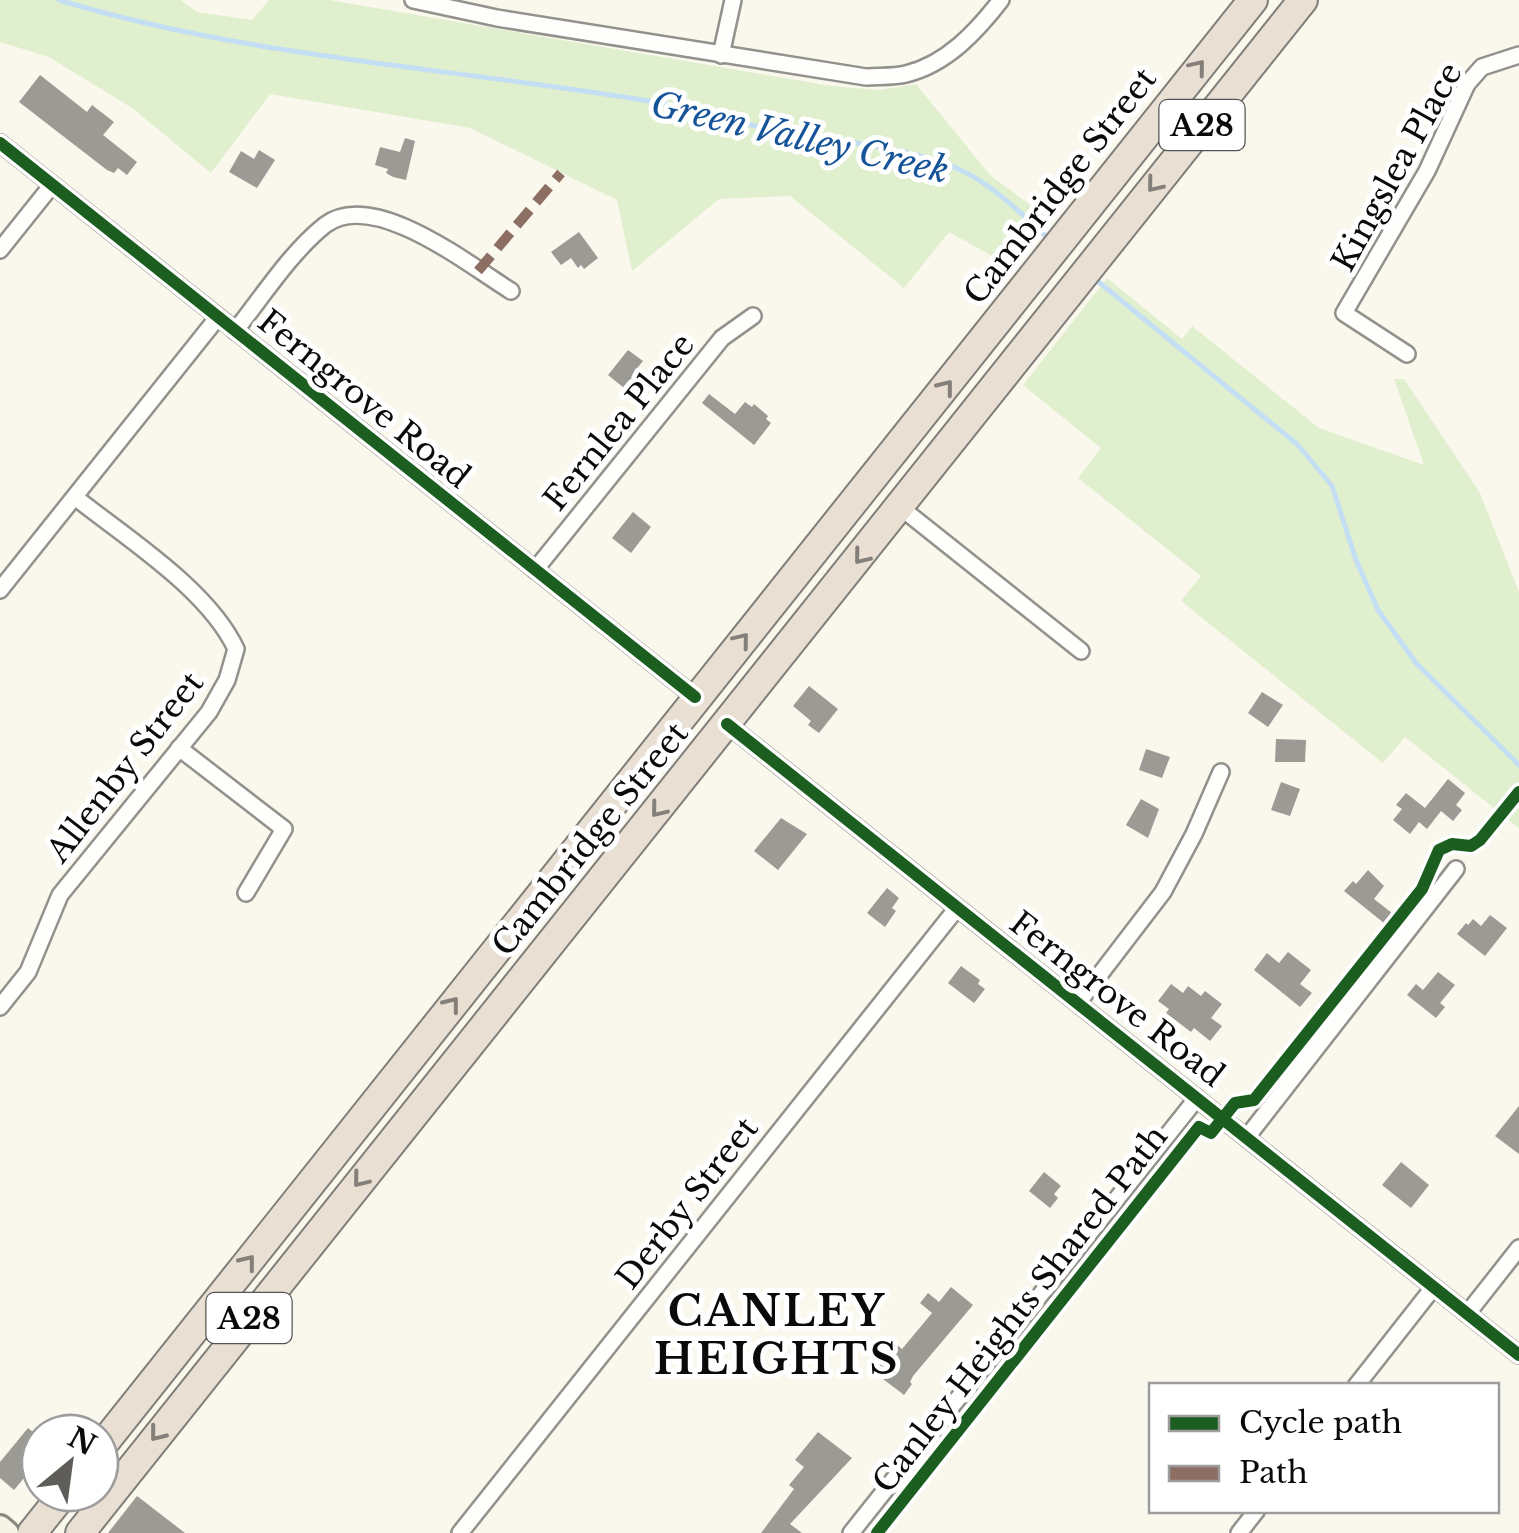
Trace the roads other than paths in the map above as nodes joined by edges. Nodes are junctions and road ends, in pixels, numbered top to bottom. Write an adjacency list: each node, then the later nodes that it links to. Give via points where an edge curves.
1 (413, 0): 7 (street)
2 (501, 0): 7 (street)
3 (733, 0): 9 (street)
4 (1001, 0): 9 (street, via 946,56 907,74 866,77)
5 (1253, 0): 23 (highway, Cambridge Street / A28, one-way to 5)
6 (1303, 0): 19 (highway, Cambridge Street / A28, one-way to 19)
7 (497, 18): 9 (street)
8 (1519, 54): 17 (street, Kingslea Place, via 1482,67 1468,84 1428,170 1344,313)
9 (722, 56)
10 (0, 143): 11 (street, Ferngrove Road)
11 (52, 185): 12 (street); 15 (street, Ferngrove Road)
12 (0, 250)
13 (512, 290): 16 (street, via 411,230 380,216 354,214 328,223 300,250)
14 (753, 316): 20 (street, Fernlea Place, via 722,338)
15 (218, 317): 16 (street, Ferngrove Road); 18 (street)
16 (234, 330): 20 (street, Ferngrove Road)
17 (1407, 354)
18 (74, 496): 21 (street); 25 (street, Allenby Street, via 203,600 236,649 228,680)
19 (900, 507): 22 (street); 24 (highway, Cambridge Street / A28, one-way to 24)
20 (535, 570): 23 (street, Ferngrove Road)
21 (0, 590)
22 (1081, 651)
23 (695, 697): 39 (highway, Cambridge Street / A28, one-way to 23)
24 (727, 724): 29 (street, Ferngrove Road); 44 (highway, Cambridge Street / A28, one-way to 44)
25 (180, 748): 28 (street, via 284,828); 31 (street, Allenby Street, via 60,895 28,972)
26 (1221, 772): 30 (street, via 1163,892)
27 (1456, 869): 33 (street)
28 (246, 893)
29 (957, 908): 30 (street, Ferngrove Road); 45 (street, Derby Street)
30 (1078, 1004): 32 (street, Ferngrove Road)
31 (0, 1007)
32 (1197, 1098): 33 (street, Ferngrove Road); 46 (street)
33 (1246, 1137): 35 (street, Ferngrove Road)
34 (1519, 1248): 36 (street)
35 (1434, 1288): 36 (street, Ferngrove Road); 38 (street)
36 (1466, 1314): 37 (street, Ferngrove Road)
37 (1519, 1355)
38 (1358, 1383)
39 (120, 1423)
40 (48, 1513): 43 (highway)
41 (0, 1527): 42 (main road)
42 (7, 1533)
43 (32, 1533)
44 (80, 1533)
45 (460, 1533)
46 (851, 1533)

